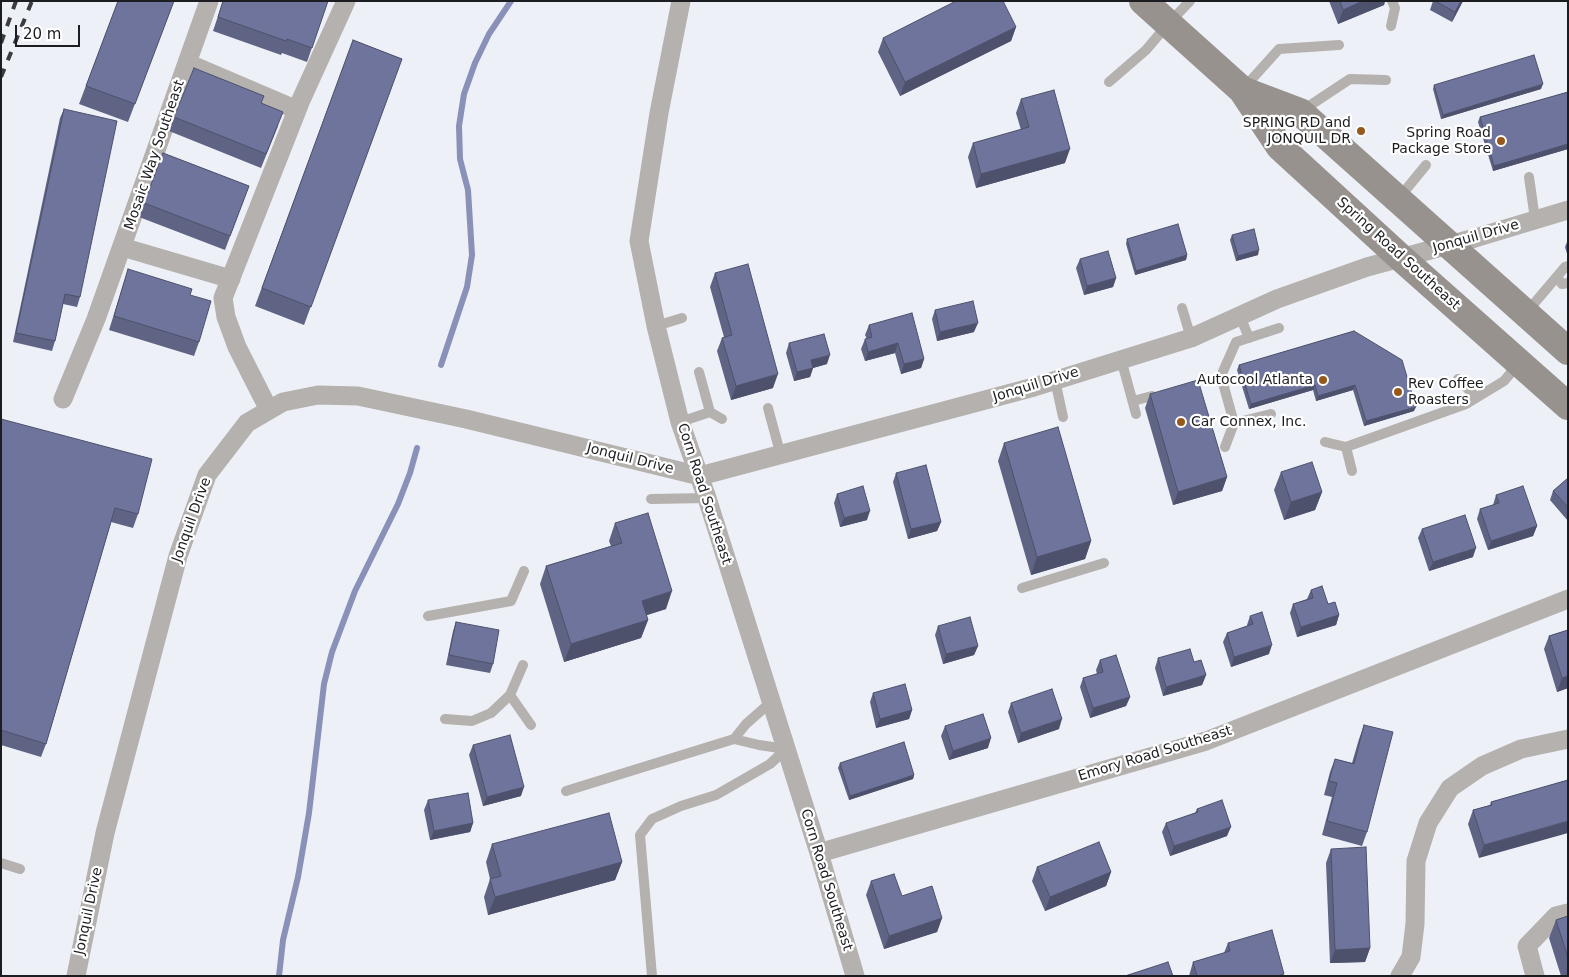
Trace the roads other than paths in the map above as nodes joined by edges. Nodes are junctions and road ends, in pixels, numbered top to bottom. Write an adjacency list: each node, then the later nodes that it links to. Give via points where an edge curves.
1 (209, 1): 9 (street, Mosaic Way Southeast)
2 (346, 1): 13 (street)
3 (681, 1): 31 (street, Corn Road Southeast, via 639,241)
4 (1143, 1): 6 (main road, Spring Road Southeast)
5 (1392, 1): 7 (lane, via 1395,8)
6 (1180, 11): 11 (lane, via 1146,50); 12 (main road, Spring Road Southeast)
7 (1391, 26)
8 (1339, 45): 12 (lane, via 1279,48)
9 (187, 63): 13 (street, Mosaic Way Southeast); 21 (street, Mosaic Way Southeast)
10 (1386, 80): 14 (lane, via 1350,79)
11 (1109, 82)
12 (1242, 90): 14 (main road, Spring Road Southeast); 22 (main road, Spring Road Southeast, via 1280,147)
13 (297, 110): 25 (street)
14 (1300, 112): 17 (main road, Spring Road Southeast)
15 (1426, 166): 17 (lane)
16 (1529, 177): 19 (lane)
17 (1398, 199): 20 (main road, Spring Road Southeast)
18 (1568, 210): 19 (street, Jonquil Drive)
19 (1535, 219): 20 (street, Jonquil Drive)
20 (1449, 245): 22 (street, Jonquil Drive); 28 (main road, Spring Road Southeast)
21 (122, 247): 25 (street, Mosaic Way Southeast); 43 (street, Mosaic Way Southeast)
22 (1401, 258): 29 (street, Jonquil Drive, via 1299,290); 37 (main road, Spring Road Southeast)
23 (1566, 267): 24 (lane)
24 (1557, 277): 26 (lane, via 1562,284); 28 (lane)
25 (231, 279): 47 (street, via 223,298 226,317 237,347)
26 (1568, 283)
27 (1182, 308): 33 (lane)
28 (1526, 314): 35 (main road, Spring Road Southeast)
29 (1240, 316): 33 (street, Jonquil Drive); 34 (lane)
30 (682, 318): 31 (lane)
31 (656, 326): 53 (street, Corn Road Southeast)
32 (1279, 328): 34 (lane)
33 (1191, 338): 36 (street, Jonquil Drive)
34 (1249, 338): 54 (lane, via 1236,342 1221,376)
35 (1568, 351)
36 (1121, 360): 39 (street, Jonquil Drive); 44 (lane)
37 (1519, 362): 42 (lane, via 1504,381); 45 (main road, Spring Road Southeast)
38 (699, 372): 48 (lane)
39 (1055, 380): 51 (lane); 58 (street, Jonquil Drive)
40 (1458, 380): 42 (lane)
41 (1152, 396): 44 (lane)
42 (1476, 397): 57 (lane, via 1466,404)
43 (63, 399)
44 (1133, 401): 49 (lane)
45 (1568, 406)
46 (768, 408): 58 (lane)
47 (269, 410): 60 (street, Jonquil Drive, via 283,402 318,396 358,396); 81 (street, Jonquil Drive, via 247,423 207,476 178,556 105,833)
48 (710, 412): 52 (lane); 53 (lane)
49 (1136, 414)
50 (1271, 414): 54 (lane)
51 (1063, 416)
52 (722, 419)
53 (680, 422): 60 (street, Corn Road Southeast)
54 (1234, 423): 56 (lane)
55 (1325, 442): 57 (lane)
56 (1224, 447)
57 (1346, 447): 59 (lane)
58 (781, 456): 60 (street, Jonquil Drive)
59 (1352, 471)
60 (700, 476): 61 (street, Corn Road Southeast)
61 (707, 498): 62 (lane); 70 (street, Corn Road Southeast)
62 (650, 499)
63 (1104, 562): 65 (lane)
64 (524, 571): 67 (lane, via 511,601)
65 (1022, 588)
66 (1568, 600): 77 (street, Emory Road Southeast, via 1206,741)
67 (428, 616)
68 (524, 665): 69 (lane)
69 (510, 695): 71 (lane, via 491,713 472,721); 72 (lane)
70 (771, 702): 73 (lane); 75 (street, Corn Road Southeast)
71 (445, 719)
72 (531, 725)
73 (734, 739): 75 (lane); 76 (lane)
74 (1568, 739): 84 (street, via 1521,749 1482,766 1450,788 1428,823 1416,860 1412,957)
75 (786, 749): 77 (street, Corn Road Southeast); 82 (lane, via 770,764 716,795 652,819 640,835)
76 (566, 791)
77 (819, 853): 83 (street, Corn Road Southeast)
78 (1, 863): 79 (lane)
79 (20, 869)
80 (1568, 913): 85 (street, via 1556,916 1527,946)
81 (76, 976)
82 (652, 976)
83 (855, 976)
84 (1400, 976)
85 (1535, 976)

